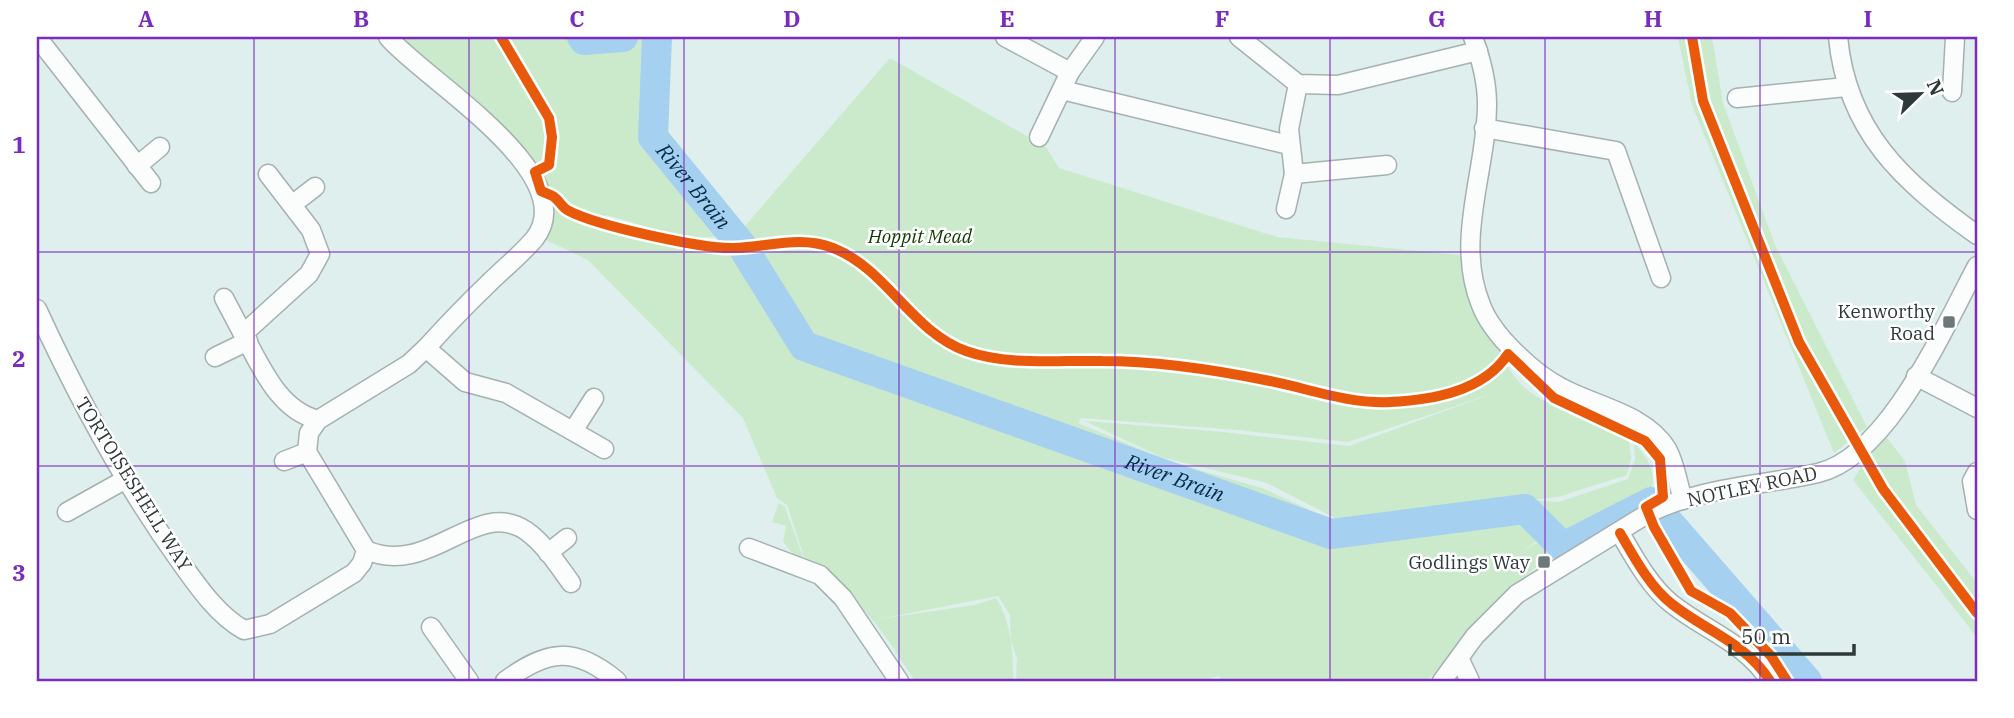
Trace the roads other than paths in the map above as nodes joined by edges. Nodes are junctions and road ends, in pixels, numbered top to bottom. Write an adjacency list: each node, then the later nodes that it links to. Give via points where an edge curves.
1 (37, 37): 20 (street)
2 (388, 37): 34 (street, via 506,144 541,191 544,207 536,236)
3 (1005, 37): 9 (street)
4 (1095, 37): 9 (street)
5 (1239, 37): 10 (street)
6 (1838, 37): 11 (street)
7 (1955, 37): 13 (street)
8 (1476, 44): 10 (street, via 1338,85); 15 (street, via 1487,103)
9 (1070, 72): 12 (street)
10 (1298, 84): 17 (street)
11 (1846, 87): 14 (street); 27 (street, via 1895,169 1929,201)
12 (1062, 90): 16 (street); 17 (street)
13 (1952, 92)
14 (1737, 98)
15 (1484, 128): 29 (street, via 1616,151); 46 (street, via 1471,256 1481,306 1530,366 1562,388 1648,429 1667,449)
16 (1039, 137)
17 (1289, 145): 22 (street)
18 (160, 147): 20 (street)
19 (1387, 165): 22 (street)
20 (137, 166): 23 (street)
21 (268, 174): 25 (street)
22 (1294, 174): 26 (street)
23 (151, 183)
24 (315, 187): 25 (street)
25 (293, 204): 32 (street, via 318,243 317,264)
26 (1286, 209)
27 (1977, 235)
28 (1977, 267): 36 (street, NOTLEY ROAD)
29 (1661, 278)
30 (223, 298): 32 (street)
31 (37, 309): 33 (street, TORTOISESHELL WAY)
32 (246, 337): 35 (street); 39 (street, via 278,392 291,406)
33 (45, 343): 45 (street, TORTOISESHELL WAY)
34 (426, 348): 39 (street, via 362,395); 40 (street, via 465,382 506,393)
35 (215, 357)
36 (1916, 376): 38 (street); 46 (street, NOTLEY ROAD, via 1891,418 1855,457 1822,472)
37 (594, 398): 40 (street)
38 (1977, 408)
39 (318, 420): 42 (street, via 309,433)
40 (573, 430): 41 (street)
41 (604, 449)
42 (307, 452): 43 (street); 52 (street)
43 (284, 461)
44 (1977, 472): 47 (street, via 1972,481)
45 (126, 479): 48 (street); 52 (street, TORTOISESHELL WAY, via 195,583 230,623 244,630 270,624 354,573)
46 (1683, 500): 49 (street, NOTLEY ROAD, via 1664,505)
47 (1977, 510)
48 (67, 512)
49 (1620, 533): 56 (street, NOTLEY ROAD, via 1517,594); 63 (street, via 1670,603 1741,647)
50 (567, 538): 53 (street)
51 (749, 548): 60 (street, via 771,549 820,575 843,598)
52 (366, 550): 53 (street, via 406,558 470,529 507,522 525,530)
53 (548, 553): 54 (street)
54 (571, 583)
55 (431, 627): 57 (street)
56 (1459, 658): 61 (street, NOTLEY ROAD); 62 (street)
57 (469, 681)
58 (505, 681): 59 (street, via 530,662 556,653 595,663)
59 (617, 681)
60 (899, 681)
61 (1442, 681)
62 (1469, 681)
63 (1770, 681)

